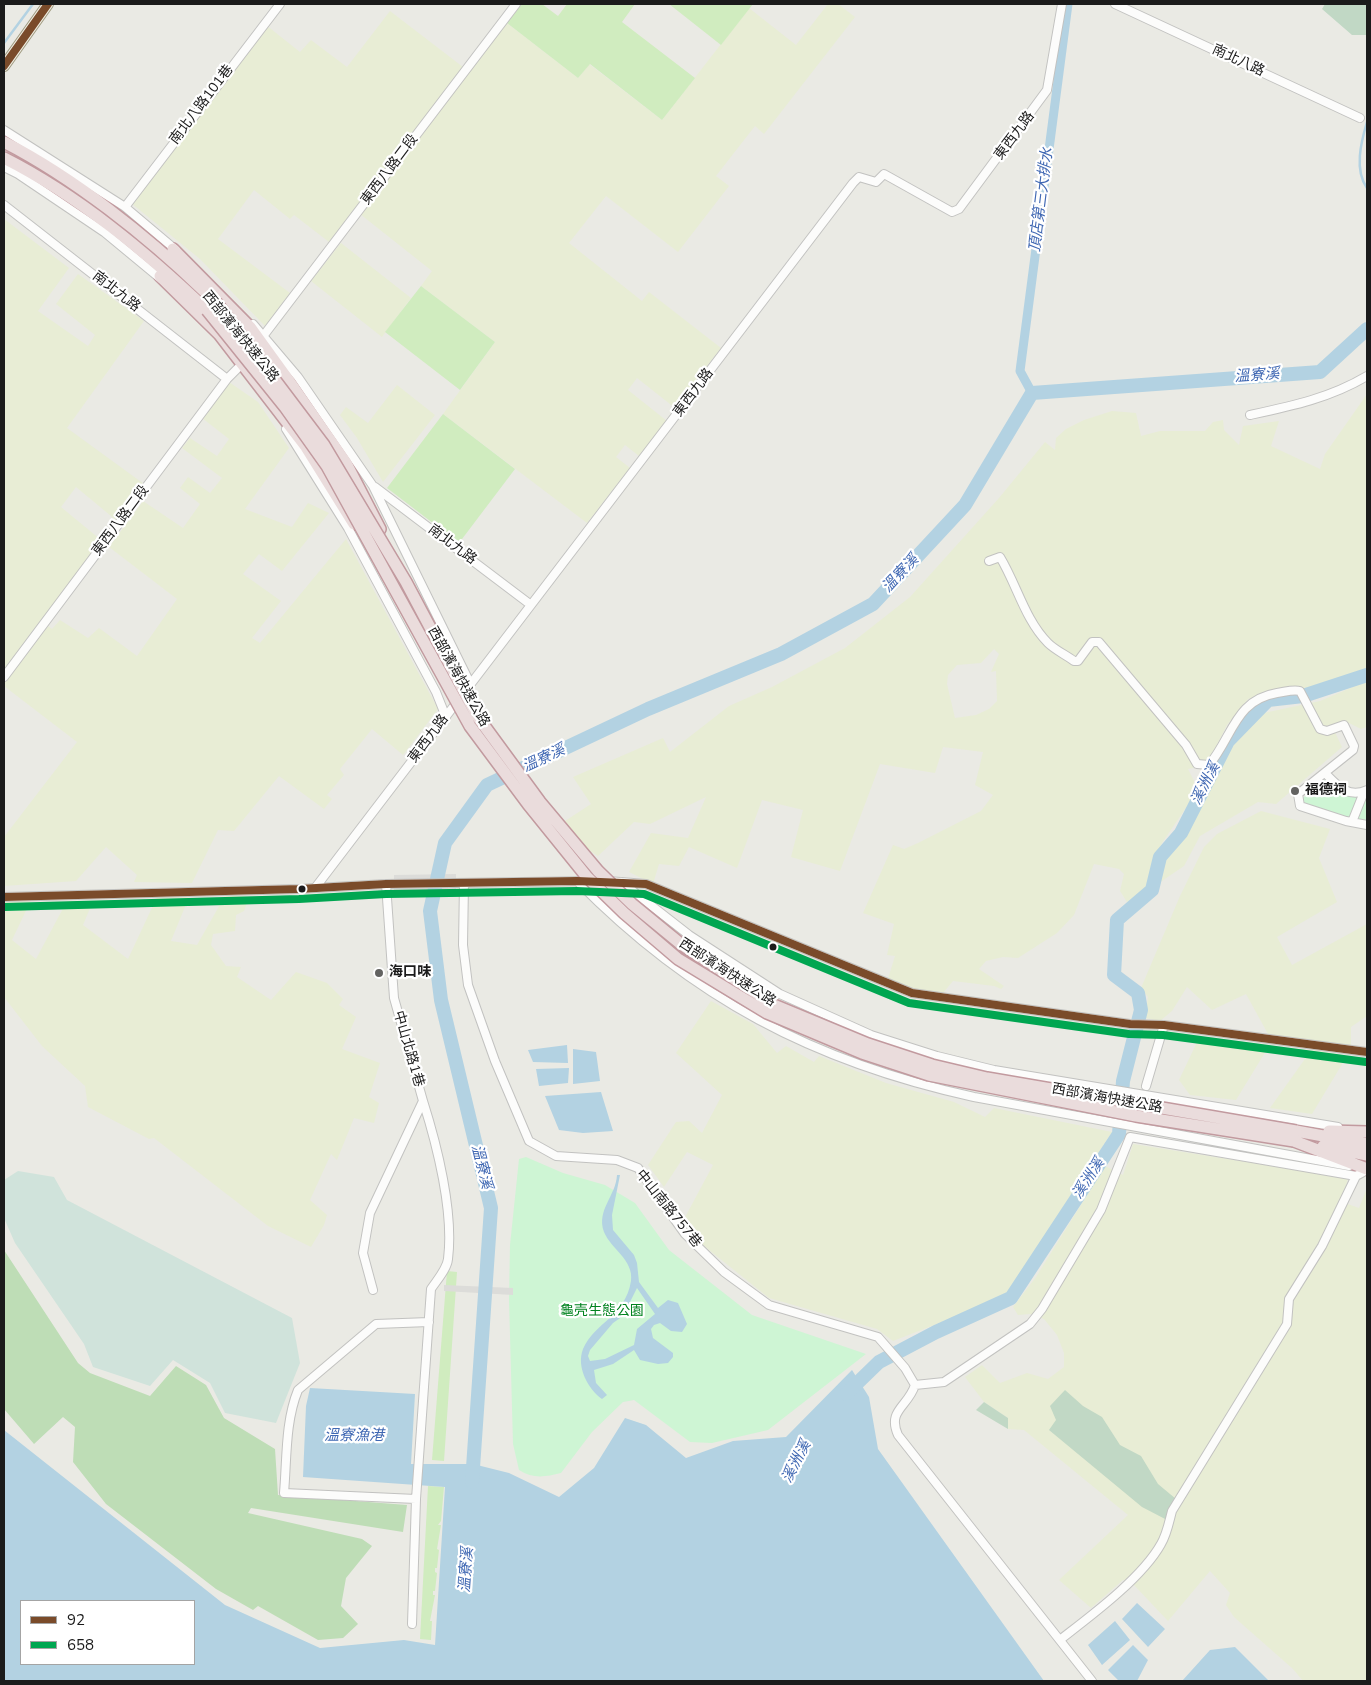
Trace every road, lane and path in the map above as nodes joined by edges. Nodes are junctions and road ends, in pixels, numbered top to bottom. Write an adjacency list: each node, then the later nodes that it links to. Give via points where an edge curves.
1 (48, 4): 6 (main road)
2 (280, 4): 13 (street, 南北八路101巷)
3 (516, 4): 16 (street, 東西八路二段)
4 (1062, 4): 25 (street, 東西九路, via 1047,90 959,209 952,212 884,174 876,182 859,177)
5 (1115, 4): 7 (street, 南北八路)
6 (4, 66)
7 (1360, 118)
8 (4, 130): 13 (street)
9 (4, 142): 13 (highway, 西部濱海快速公路, via 27,154)
10 (4, 158): 13 (highway, 西部濱海快速公路)
11 (4, 167): 15 (street, via 104,232)
12 (4, 205): 19 (street, 南北九路)
13 (118, 217): 14 (street); 23 (highway, 西部濱海快速公路, bridge, via 207,310 285,407 328,466); 24 (highway, 西部濱海快速公路, bridge, via 216,302 324,445)
14 (173, 248): 16 (street); 24 (highway, via 250,327 289,381 346,463)
15 (160, 276): 17 (street); 23 (highway, via 219,334 306,447)
16 (264, 335): 21 (street, via 331,422)
17 (240, 366): 19 (street, 東西八路二段); 28 (street, via 284,425 348,528 436,692)
18 (1367, 376): 20 (street, via 1345,389 1304,404)
19 (227, 379): 26 (street, 東西八路二段)
20 (1250, 414)
21 (373, 486): 25 (street, 南北九路); 27 (street)
22 (990, 561): 29 (street, via 1000,557 1033,624 1049,644 1078,661 1092,642 1099,642 1186,745 1197,764 1209,765 1236,721 1260,696 1296,690 1300,691 1320,729 1327,731 1344,725 1354,746)
23 (391, 581): 44 (highway, 西部濱海快速公路, bridge, via 470,726 528,804 588,877 678,960 767,1013 862,1053 929,1075 1136,1116)
24 (406, 582): 44 (highway, 西部濱海快速公路, bridge, via 477,716 540,802 598,871 682,945 774,1005 868,1044 932,1065)
25 (531, 605): 27 (street, 東西九路)
26 (4, 676)
27 (470, 683): 28 (street, 東西九路)
28 (446, 717): 37 (street, 東西九路)
29 (1325, 773): 30 (street, via 1344,791); 31 (street, via 1298,794 1300,806)
30 (1366, 791): 31 (street)
31 (1352, 822): 32 (street)
32 (1367, 825)
33 (577, 881): 34 (street); 35 (street); 47 (street, via 656,955 699,985 775,1030 868,1069 926,1087 1132,1128)
34 (621, 882): 39 (street, via 646,884 912,993 1130,1024); 43 (street, via 689,935 780,994 871,1035 994,1070)
35 (464, 883): 36 (street); 51 (street, 中山南路757巷, via 463,945 468,985 495,1061 529,1141 556,1156 617,1160 638,1168 685,1234 724,1272 768,1305 878,1337)
36 (386, 884): 37 (street); 42 (street, 中山北路1巷, via 394,998)
37 (315, 888): 38 (street)
38 (4, 897)
39 (1164, 1025): 40 (street); 41 (street)
40 (1367, 1052)
41 (1146, 1086)
42 (423, 1100): 49 (street, 中山北路1巷, via 370,1212 363,1253); 50 (street, via 441,1166 448,1228 448,1261 431,1289)
43 (1367, 1132): 44 (highway)
44 (1295, 1136): 45 (highway, 西部濱海快速公路); 46 (highway, 西部濱海快速公路); 47 (highway)
45 (1367, 1144)
46 (1367, 1155)
47 (1367, 1169): 48 (street)
48 (1356, 1176): 51 (street, via 1130,1137 1101,1210 1030,1324 944,1382); 54 (street, via 1322,1246 1289,1299 1287,1324 1172,1511 1161,1544 1133,1579)
49 (373, 1290)
50 (429, 1322): 52 (street); 52 (street, via 376,1324 298,1390 289,1422 284,1493)
51 (915, 1385): 54 (street, via 912,1395 895,1416 898,1435)
52 (416, 1499): 53 (street)
53 (412, 1624)
54 (1060, 1640): 55 (street)
55 (1092, 1681)

